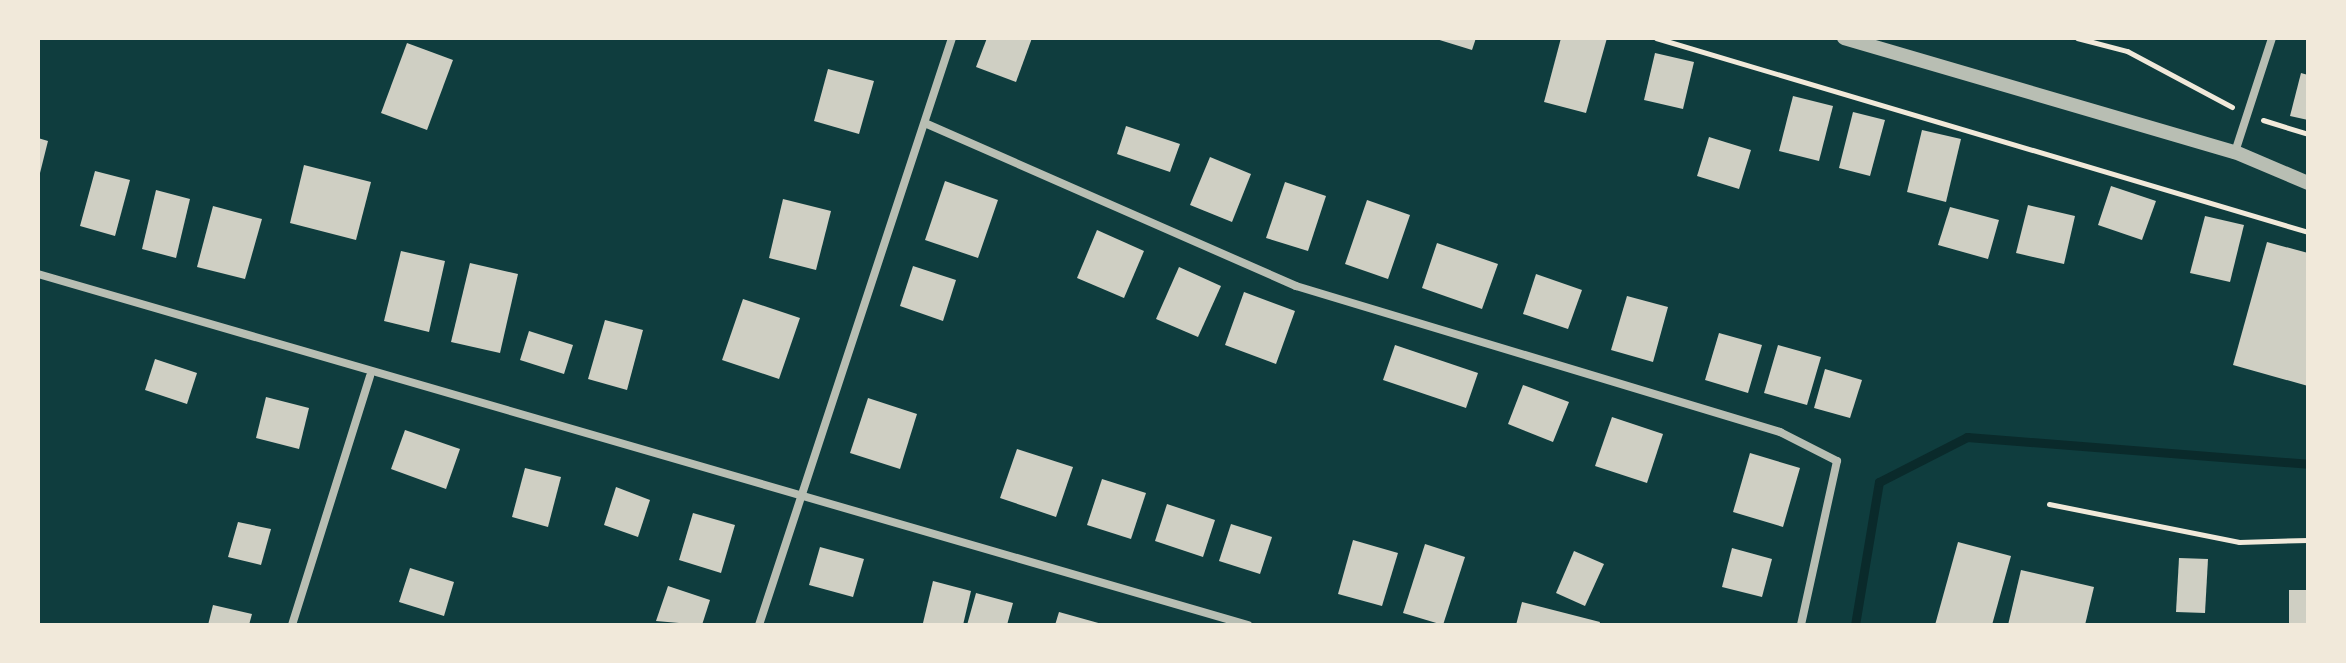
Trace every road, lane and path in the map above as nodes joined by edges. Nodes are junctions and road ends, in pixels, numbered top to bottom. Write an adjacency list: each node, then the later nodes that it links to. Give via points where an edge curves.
1 (952, 38): 7 (street)
2 (1656, 38): 11 (path)
3 (1844, 38): 9 (street)
4 (2077, 38): 6 (path, via 2127,51)
5 (2272, 38): 6 (street)
6 (2247, 115): 8 (path); 9 (street)
7 (927, 124): 14 (street); 20 (street, via 1296,286 1780,432 1837,461)
8 (2308, 134)
9 (2235, 152): 10 (street)
10 (2308, 183)
11 (2308, 232)
12 (38, 274): 13 (street)
13 (370, 376): 14 (street); 17 (street)
14 (800, 497): 18 (street); 19 (street)
15 (2049, 504): 16 (path, via 2239,542)
16 (2308, 540)
17 (292, 625)
18 (759, 625)
19 (1248, 625)
20 (1801, 625)

